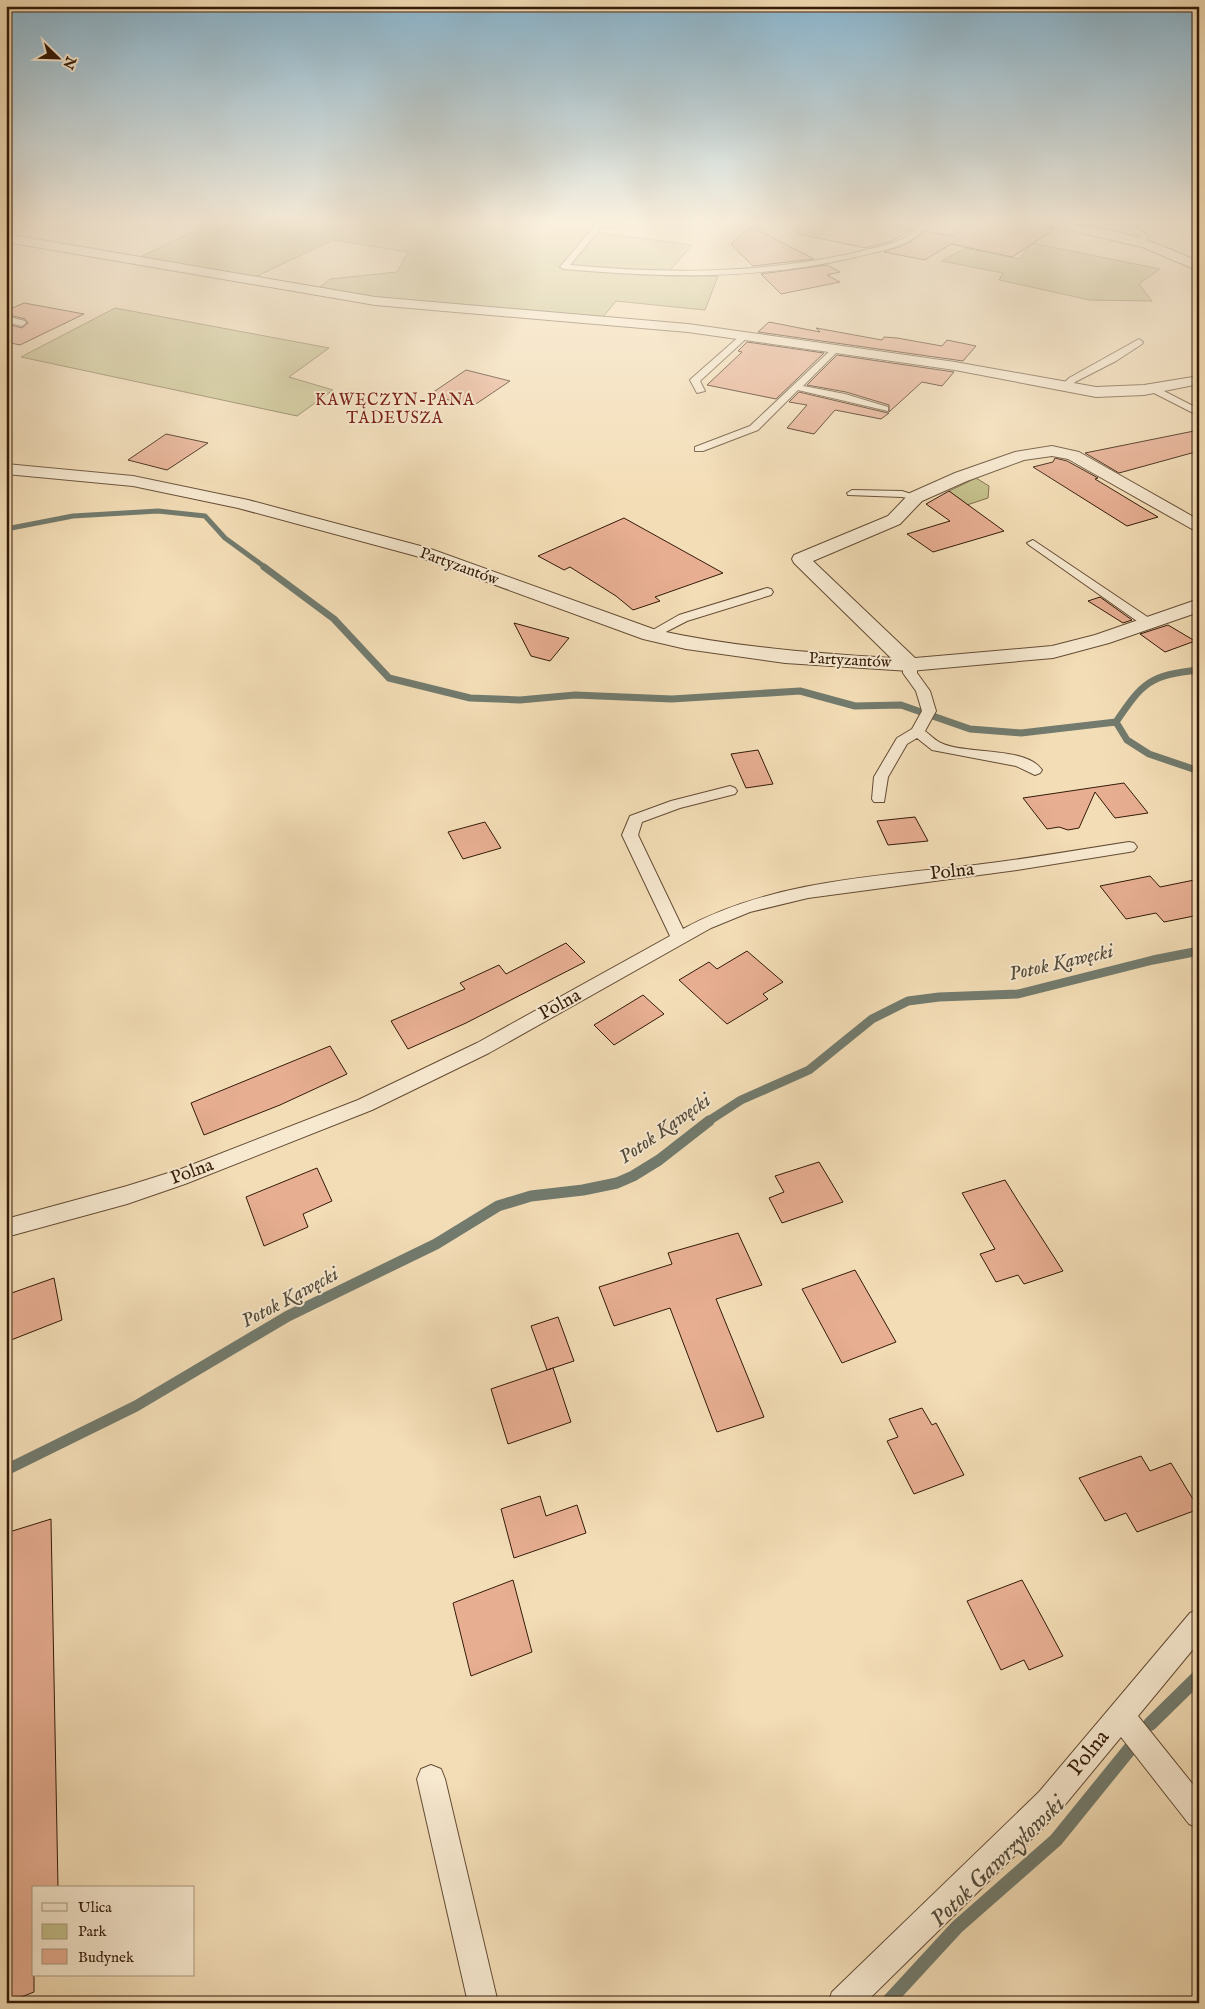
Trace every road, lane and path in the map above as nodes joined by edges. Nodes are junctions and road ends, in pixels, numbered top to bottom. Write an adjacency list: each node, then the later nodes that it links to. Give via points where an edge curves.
1 (562, 317): 4 (street)
2 (6, 319): 3 (lane)
3 (22, 322)
4 (744, 336): 6 (street); 11 (lane, via 695,380)
5 (1139, 342): 9 (lane)
6 (835, 349): 8 (lane); 9 (street, via 955,366)
7 (1199, 380): 10 (street)
8 (796, 387): 12 (lane); 14 (lane, via 754,428)
9 (1065, 387): 10 (street, via 1118,393)
10 (1153, 389): 13 (lane)
11 (700, 391)
12 (885, 409)
13 (1199, 413)
14 (699, 449)
15 (6, 469): 23 (street, Partyzantów, via 133,481 242,504 422,552)
16 (852, 493): 17 (lane)
17 (916, 497): 18 (street, Partyzantów, via 961,476 1021,455 1052,451 1073,455); 24 (street, Partyzantów, via 894,520 801,559)
18 (1199, 528)
19 (1033, 544): 22 (lane)
20 (767, 592): 23 (lane, via 683,618)
21 (1199, 605): 22 (street, Partyzantów)
22 (1148, 623): 24 (street, Partyzantów, via 1053,652)
23 (650, 635): 24 (street, Partyzantów, via 785,657)
24 (910, 665): 25 (lane, via 910,673 923,691)
25 (923, 722): 26 (lane, via 937,747 1020,762); 28 (lane, via 902,741 881,777)
26 (1035, 770)
27 (730, 791): 30 (lane, via 676,804 635,819 630,835)
28 (879, 799)
29 (1129, 847): 30 (lane, Polna, via 808,892 746,907)
30 (679, 938): 31 (lane, Polna, via 483,1048 365,1105 185,1176)
31 (6, 1228)
32 (1199, 1622): 33 (lane, Polna)
33 (1120, 1715): 35 (lane); 37 (lane, Polna, via 1049,1802)
34 (431, 1779): 36 (lane)
35 (1199, 1814)
36 (483, 2003)
37 (843, 2003)

